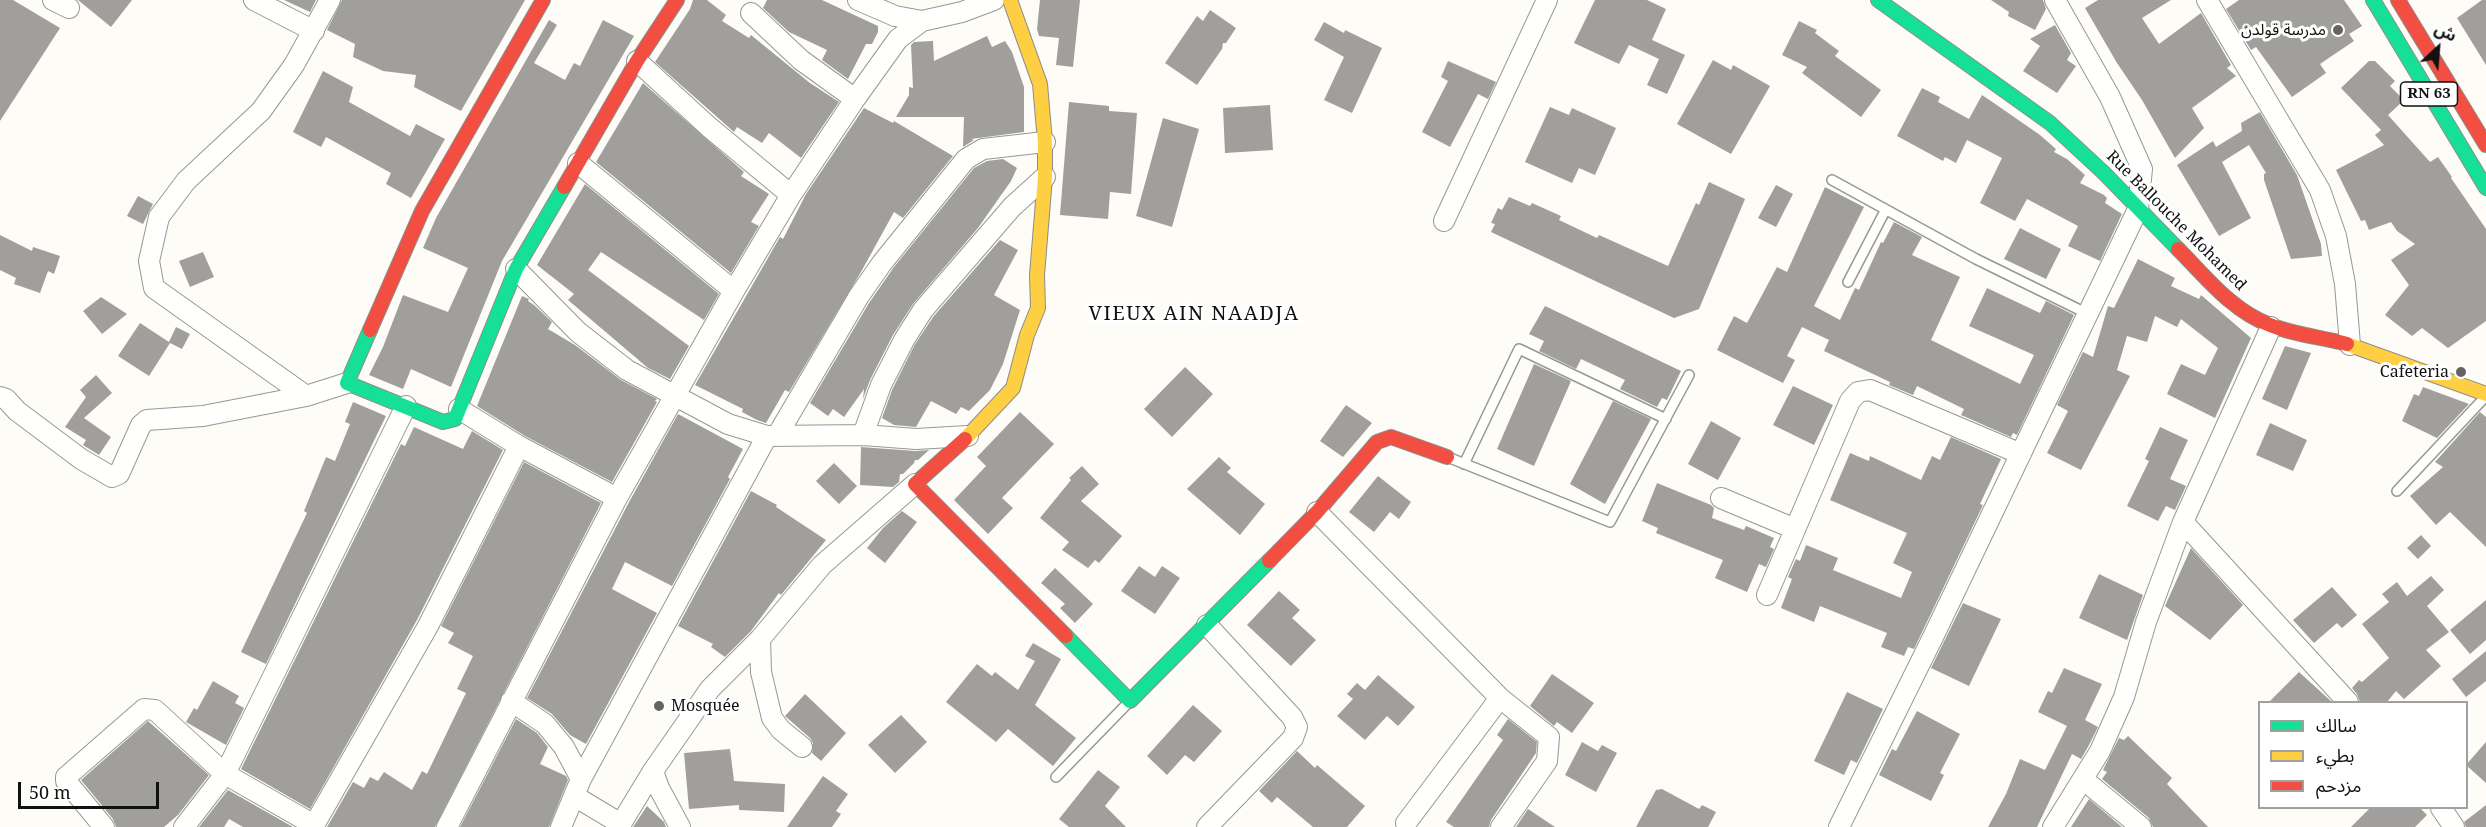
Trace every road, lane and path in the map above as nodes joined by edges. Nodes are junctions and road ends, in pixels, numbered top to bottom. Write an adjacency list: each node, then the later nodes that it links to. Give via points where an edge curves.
1 (254, 0): 16 (street)
2 (330, 0): 16 (street)
3 (543, 0): 36 (street, via 422,211)
4 (677, 0): 17 (street)
5 (858, 0): 15 (street, via 895,16)
6 (994, 0): 15 (street)
7 (1010, 0): 19 (street, via 1040,84)
8 (1547, 0): 28 (street)
9 (1878, 0): 26 (street, Rue Ballouche Mohamed, via 2050,123 2103,170)
10 (2055, 0): 26 (street, via 2110,97 2142,169)
11 (2207, 0): 34 (street, via 2320,190 2336,236)
12 (2373, 0): 24 (street, RN 63)
13 (2398, 0): 20 (street, RN 63)
14 (751, 13): 18 (street, via 801,60)
15 (922, 21): 18 (street, via 898,39)
16 (314, 31): 38 (street, via 261,111 186,181 159,217 149,261 154,288)
17 (637, 61): 21 (street); 25 (street)
18 (855, 99): 25 (street)
19 (1045, 142): 22 (street); 44 (street, via 983,149 966,159 882,263)
20 (2486, 145)
21 (578, 163): 29 (street); 31 (street)
22 (1045, 177): 45 (street, via 1012,207 923,310 881,385); 46 (street, via 1038,308 1013,388)
23 (1832, 180): 27 (lane)
24 (2486, 188)
25 (791, 195): 31 (street)
26 (2138, 209): 32 (street); 33 (street, Rue Ballouche Mohamed, via 2244,312)
27 (1886, 211): 30 (lane); 32 (lane)
28 (1444, 221)
29 (516, 268): 39 (street, via 578,332 627,370); 42 (street)
30 (1848, 282)
31 (734, 291): 39 (street)
32 (2089, 314): 48 (street)
33 (2271, 327): 34 (street, Rue Ballouche Mohamed); 56 (street)
34 (2350, 345): 37 (street, Rue Ballouche Mohamed)
35 (1689, 375): 43 (lane)
36 (347, 383): 38 (street); 41 (street)
37 (2486, 395): 52 (lane)
38 (306, 396): 40 (street, via 203,416 147,420 141,425 119,474 112,477 81,459)
39 (674, 396): 44 (street, via 728,424); 53 (street)
40 (0, 397)
41 (406, 406): 42 (street, via 443,422 455,418); 67 (street)
42 (459, 409): 47 (street)
43 (1666, 419): 50 (lane, via 1610,522); 50 (lane, via 1519,349)
44 (772, 435): 45 (street); 70 (street)
45 (863, 435): 46 (street, via 916,439)
46 (968, 436): 51 (street)
47 (519, 446): 53 (street); 73 (street, via 428,626)
48 (2021, 454): 57 (street, via 1870,390 1858,392 1850,401); 82 (street)
49 (1448, 457): 50 (lane); 55 (street, via 1391,438 1377,442)
50 (1464, 464)
51 (915, 484): 60 (street, via 822,565); 63 (street)
52 (2397, 491)
53 (617, 498): 62 (street)
54 (1721, 498): 57 (street)
55 (1317, 512): 59 (street); 61 (street)
56 (2183, 522): 64 (street); 69 (street, via 2146,622 2124,697)
57 (1795, 529): 58 (street)
58 (1767, 595)
59 (1207, 625): 63 (street); 80 (street, via 1297,727 1293,738)
60 (760, 639): 65 (street, via 760,672 772,718); 66 (street, via 710,689)
61 (1500, 698): 72 (street); 81 (street, via 1549,737 1546,760)
62 (511, 701): 70 (street, via 545,724 564,747); 77 (street)
63 (1130, 701): 68 (lane)
64 (2347, 701)
65 (802, 747)
66 (654, 771): 74 (street); 79 (street)
67 (225, 774): 73 (street); 75 (street, via 154,710 144,709 66,777); 76 (street)
68 (1056, 777)
69 (2084, 780): 83 (street); 84 (street)
70 (578, 788): 74 (street); 78 (street)
71 (2441, 809): 85 (street)
72 (1406, 823)
73 (314, 826)
74 (620, 826)
75 (104, 827)
76 (184, 827)
77 (447, 827)
78 (561, 827)
79 (680, 827)
80 (1207, 827)
81 (1501, 827)
82 (1839, 827)
83 (2054, 827)
84 (2141, 827)
85 (2454, 827)

